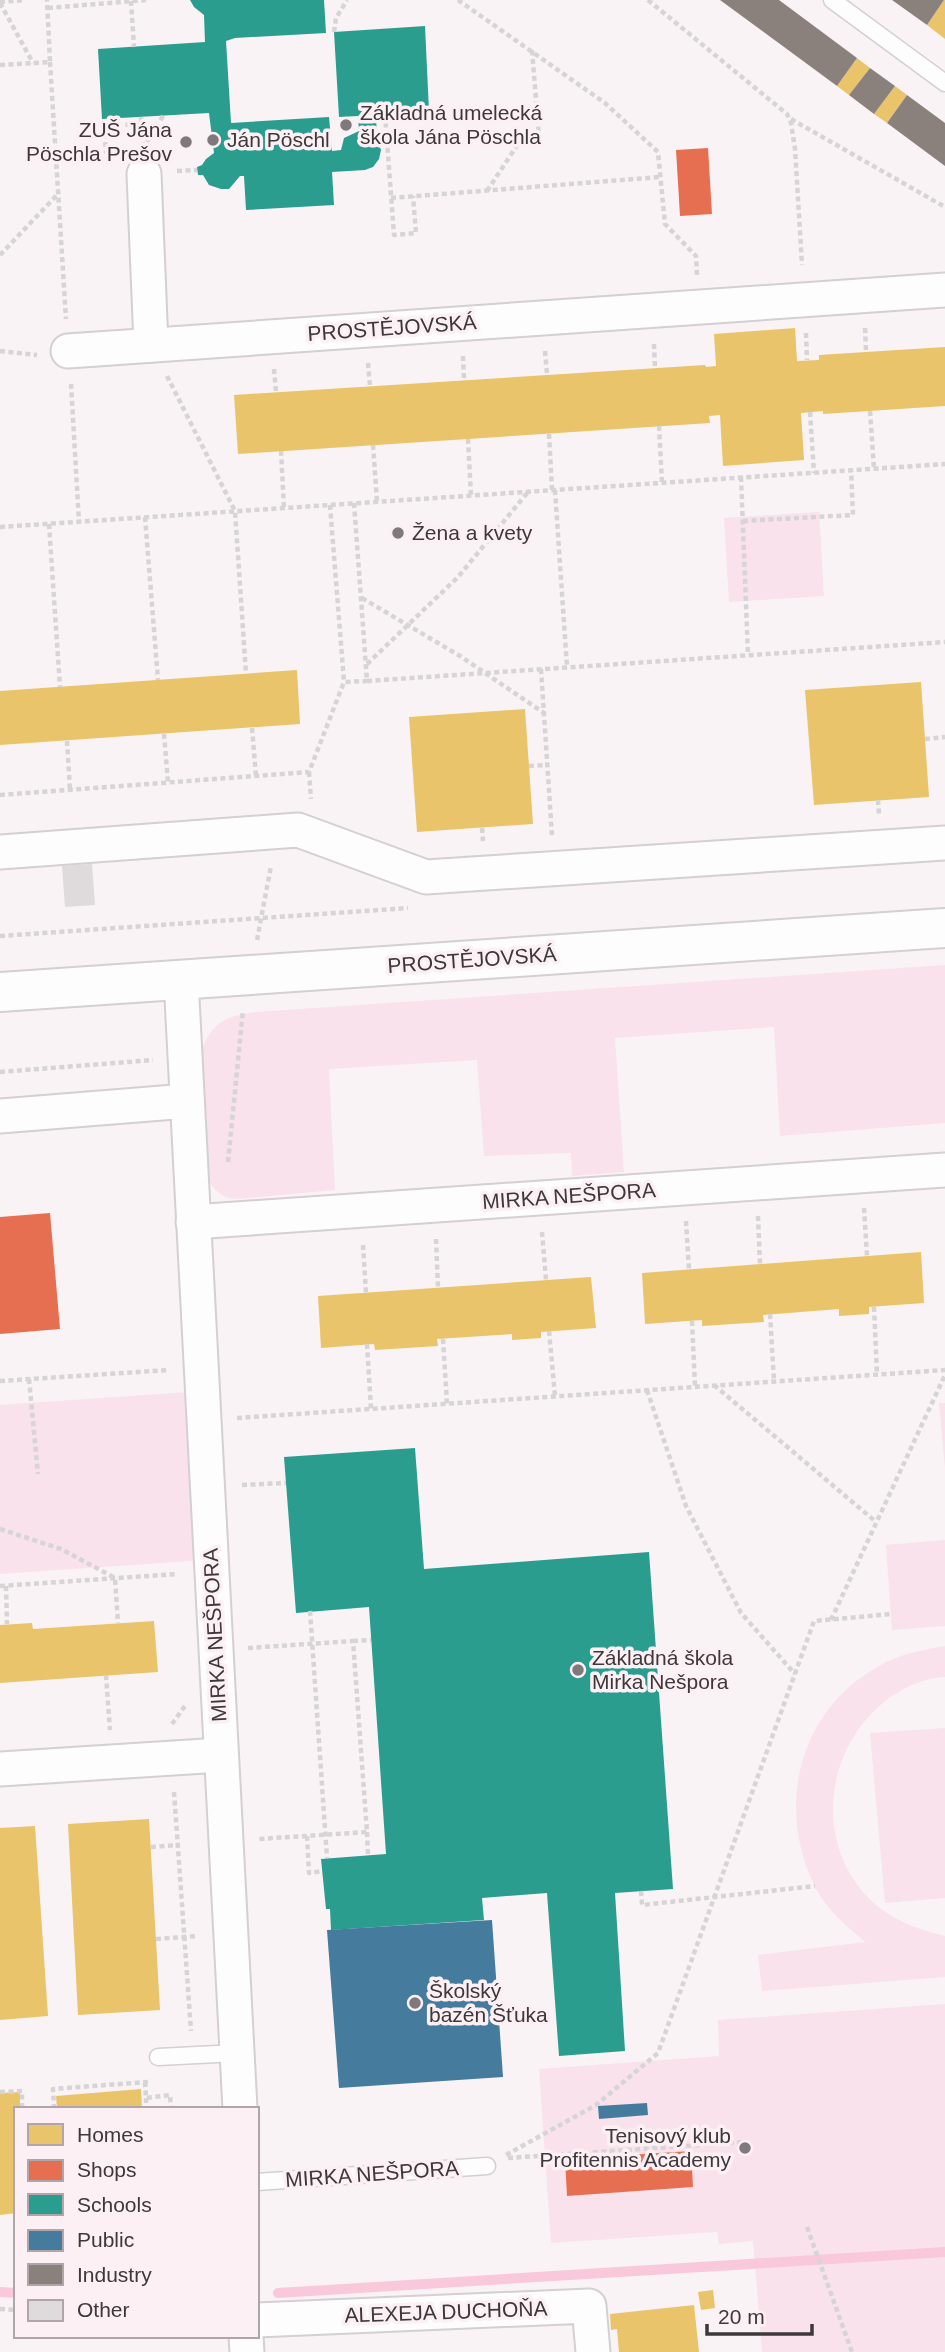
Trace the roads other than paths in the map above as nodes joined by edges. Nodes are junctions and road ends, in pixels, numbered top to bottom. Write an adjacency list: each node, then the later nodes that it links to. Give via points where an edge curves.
1 (832, 0): 2 (lane)
2 (945, 83)
3 (139, 158): 5 (street)
4 (945, 290): 5 (street, PROSTĚJOVSKÁ)
5 (151, 345): 6 (street, PROSTĚJOVSKÁ)
6 (68, 351)
7 (945, 843): 8 (street, via 426,877 300,830)
8 (0, 852)
9 (945, 928): 10 (street, PROSTĚJOVSKÁ)
10 (181, 979): 11 (street, PROSTĚJOVSKÁ); 12 (street, MIRKA NEŠPORA)
11 (0, 992)
12 (187, 1101): 13 (street); 15 (street, MIRKA NEŠPORA)
13 (0, 1116)
14 (945, 1170): 15 (street, MIRKA NEŠPORA)
15 (208, 1221): 16 (street, MIRKA NEŠPORA, via 201,1368)
16 (221, 1755): 17 (street); 18 (street, MIRKA NEŠPORA)
17 (0, 1769)
18 (237, 2053): 19 (lane); 20 (street, MIRKA NEŠPORA)
19 (158, 2057)
20 (240, 2107)
21 (487, 2166): 22 (lane, MIRKA NEŠPORA)
22 (259, 2182)
23 (259, 2320): 24 (street, ALEXEJA DUCHOŇA, via 589,2306)
24 (593, 2352)

